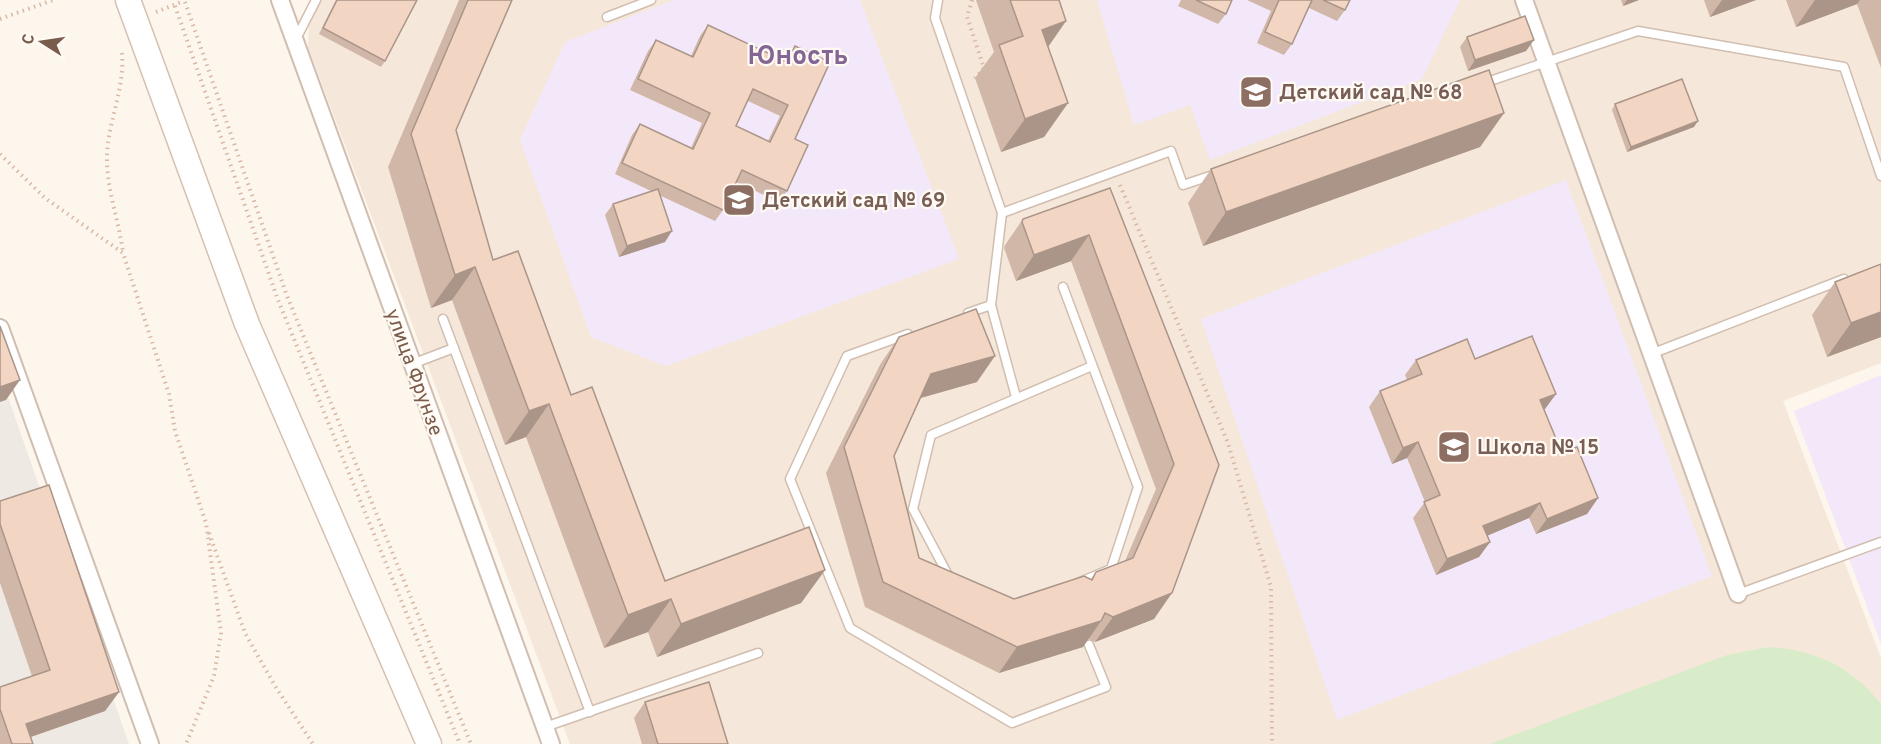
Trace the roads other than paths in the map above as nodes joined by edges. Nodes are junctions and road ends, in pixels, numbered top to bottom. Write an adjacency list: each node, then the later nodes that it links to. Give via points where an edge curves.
1 (128, 0): 35 (main road, via 247,324)
2 (280, 0): 8 (street, улица Фрунзе)
3 (316, 0): 8 (lane)
4 (651, 0): 7 (lane)
5 (938, 0): 13 (lane, via 935,18)
6 (1524, 0): 9 (street)
7 (607, 17)
8 (295, 41): 23 (street, улица Фрунзе)
9 (1546, 62): 10 (lane); 12 (lane, via 1638,31 1844,67); 22 (street)
10 (1469, 88)
11 (1227, 170): 13 (lane, via 1183,185 1171,151)
12 (1881, 176)
13 (1002, 213): 16 (lane)
14 (1848, 278): 22 (lane)
15 (1063, 287): 24 (lane)
16 (991, 305): 17 (lane); 25 (lane)
17 (958, 317)
18 (443, 318): 21 (lane)
19 (0, 327): 34 (street)
20 (914, 332): 30 (lane, via 847,356 790,479 850,628 1012,723 1106,687)
21 (454, 348): 23 (lane); 32 (lane)
22 (1652, 354): 29 (street)
23 (412, 364): 33 (street, улица Фрунзе)
24 (1092, 366): 25 (lane); 28 (lane, via 1138,487 1111,569)
25 (1016, 397): 27 (lane, via 931,435 913,509)
26 (1881, 542): 29 (lane)
27 (952, 582)
28 (1069, 587)
29 (1738, 594)
30 (1089, 645)
31 (758, 653): 32 (lane)
32 (590, 712): 33 (lane)
33 (545, 728): 36 (street, улица Фрунзе)
34 (150, 744)
35 (429, 744)
36 (551, 744)

